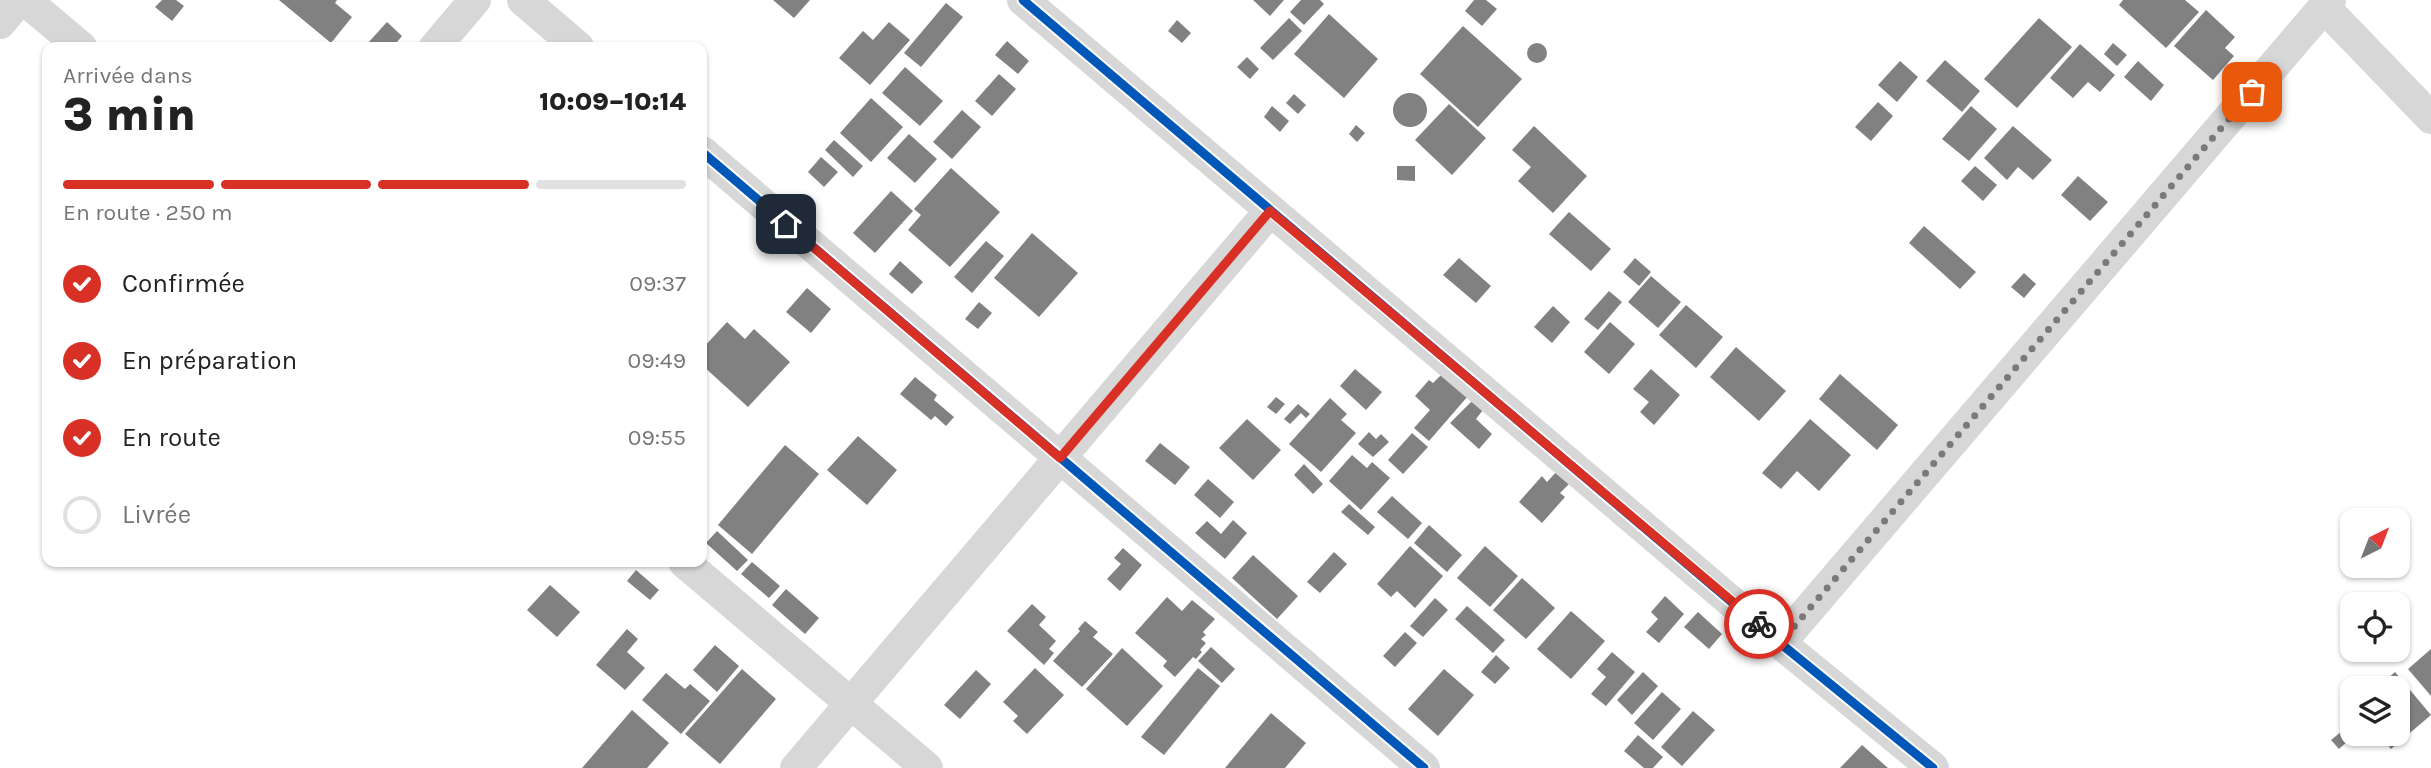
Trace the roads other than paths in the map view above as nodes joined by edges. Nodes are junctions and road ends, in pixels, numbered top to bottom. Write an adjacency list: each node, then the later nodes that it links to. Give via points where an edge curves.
1 (19, 0): 7 (street)
2 (25, 0): 8 (street)
3 (475, 0): 9 (street)
4 (523, 0): 10 (street)
5 (1023, 0): 13 (street)
6 (2327, 3): 11 (street); 16 (street)
7 (0, 23)
8 (74, 42)
9 (439, 42)
10 (572, 42)
11 (2431, 118)
12 (707, 156): 14 (street)
13 (1270, 211): 14 (street); 16 (street)
14 (1060, 458): 17 (street); 20 (street)
15 (690, 567): 17 (street)
16 (1780, 643): 21 (street)
17 (851, 704): 18 (street); 19 (street)
18 (796, 768)
19 (927, 768)
20 (1424, 768)
21 (1933, 768)

